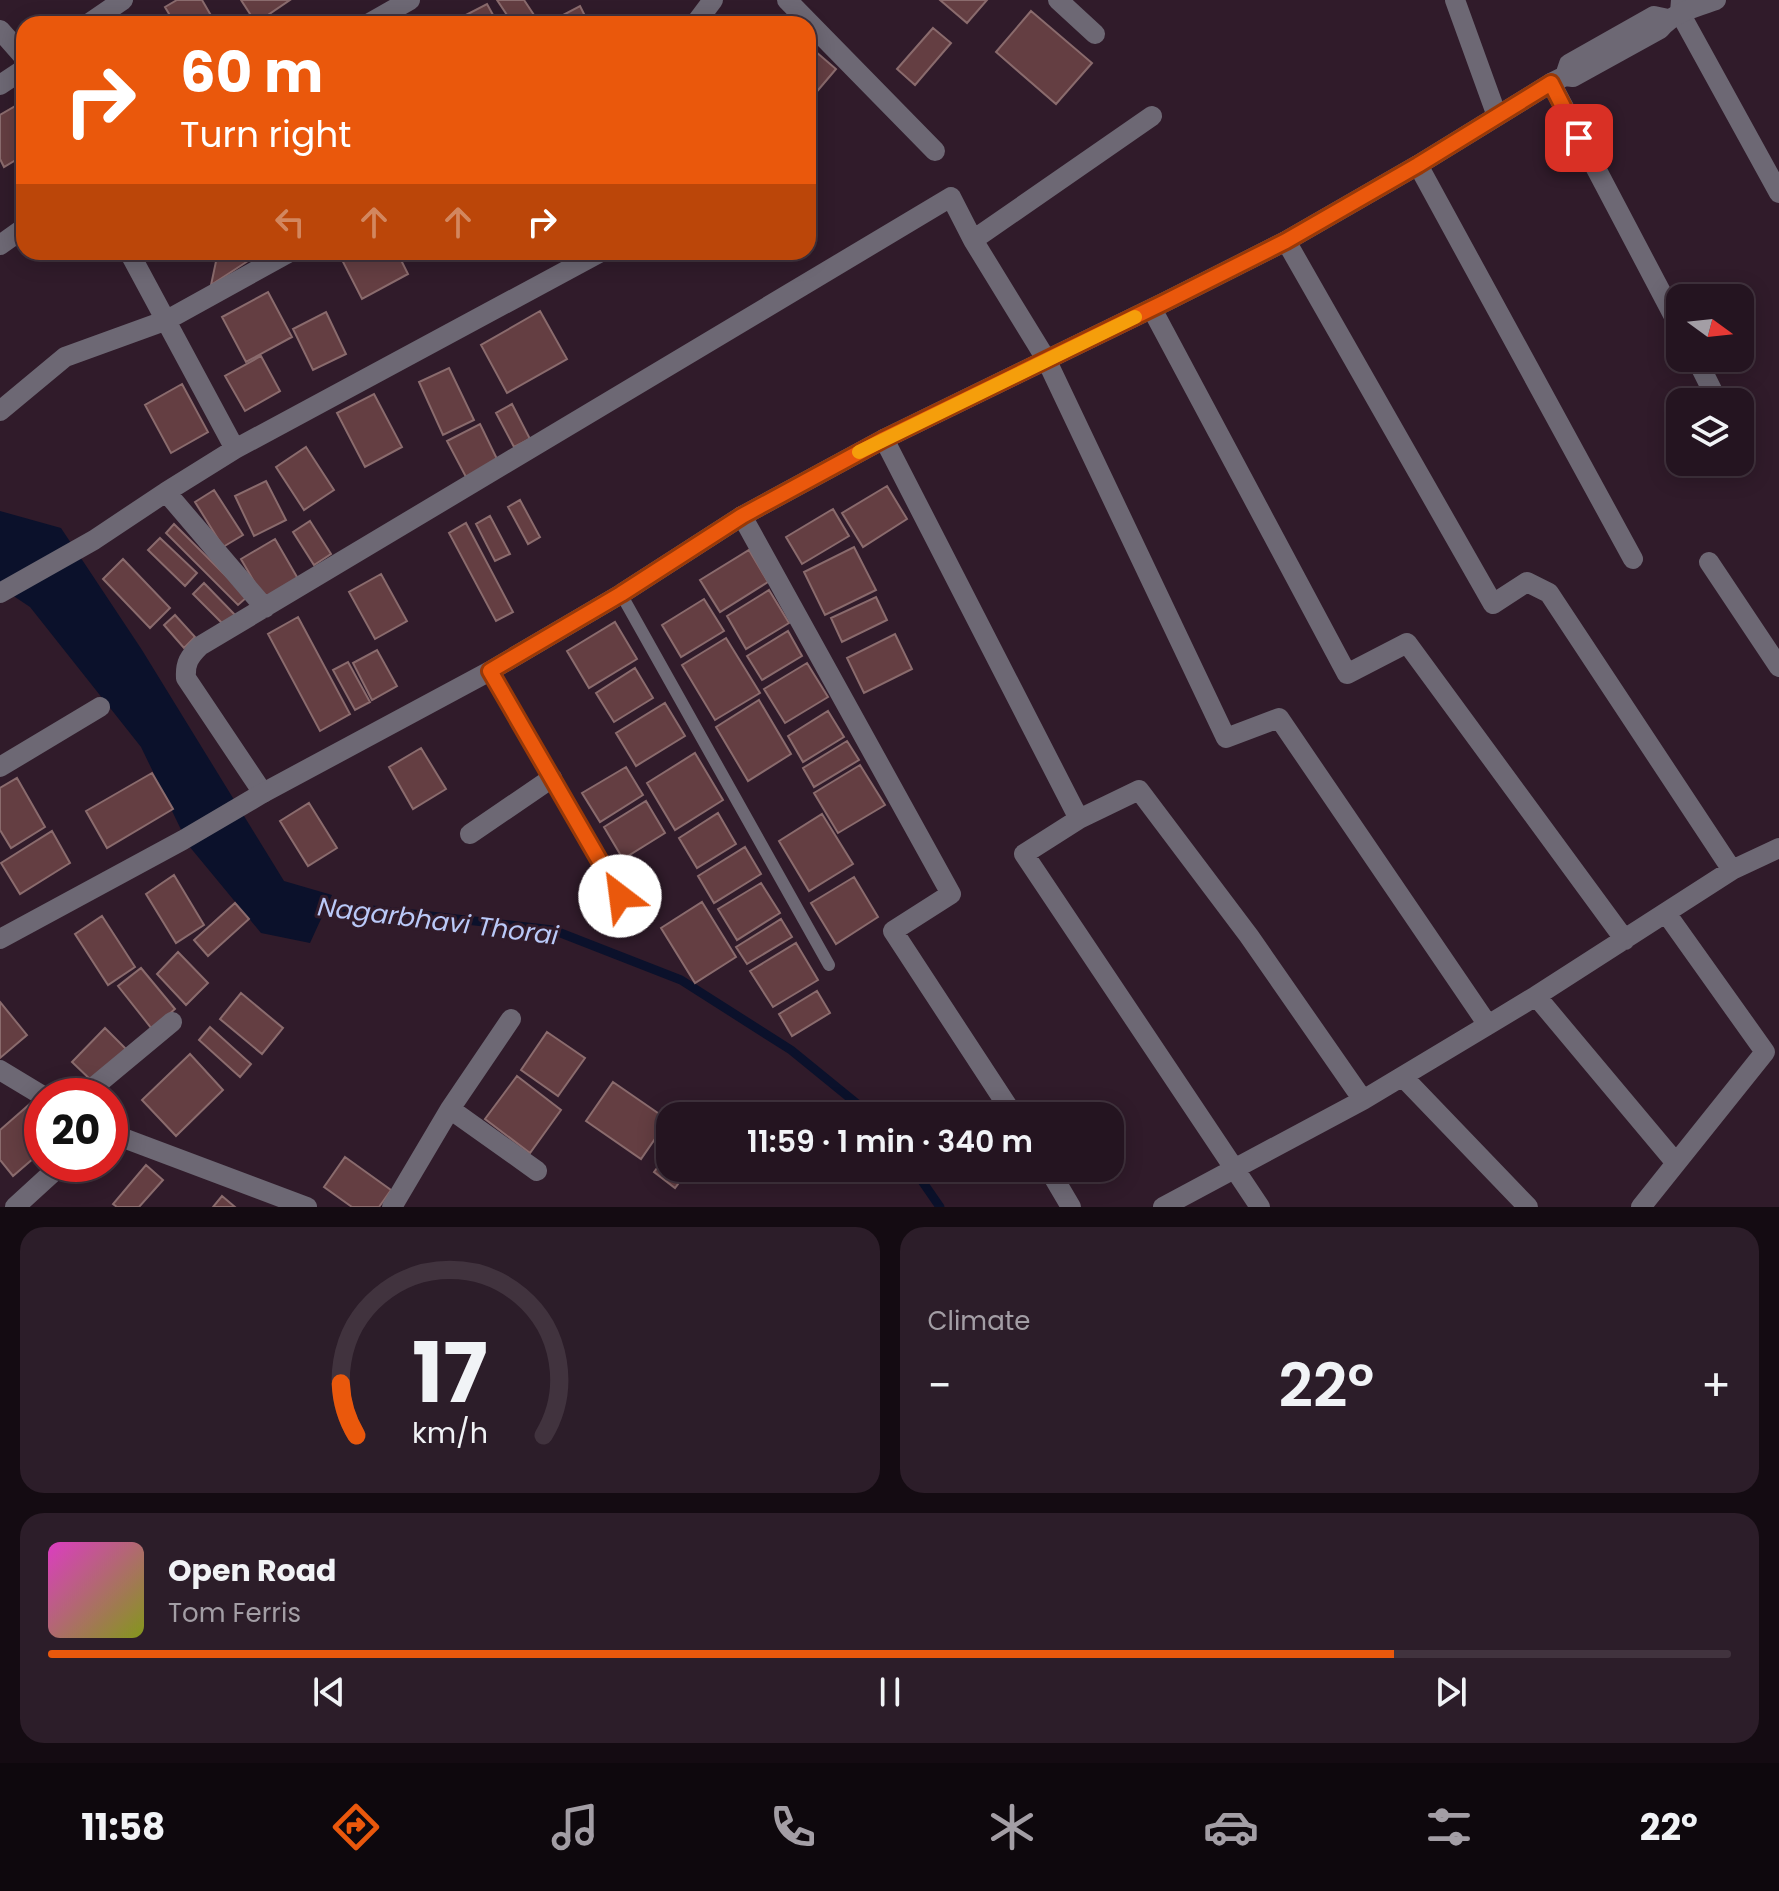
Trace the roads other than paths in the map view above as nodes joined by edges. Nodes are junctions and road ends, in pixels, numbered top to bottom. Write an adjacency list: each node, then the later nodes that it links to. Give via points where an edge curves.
1 (123, 0): 8 (street)
2 (410, 0): 9 (street)
3 (787, 0): 10 (street)
4 (1058, 0): 13 (street)
5 (1455, 0): 17 (street)
6 (1716, 0): 7 (street)
7 (1676, 11): 15 (street, via 1654,16 1569,64); 20 (street)
8 (100, 16)
9 (382, 16)
10 (803, 16)
11 (0, 30): 14 (street)
12 (816, 30): 18 (street)
13 (1095, 34)
14 (16, 48)
15 (1558, 79): 17 (street); 26 (street)
16 (1152, 116): 21 (street)
17 (1497, 116): 19 (street)
18 (935, 151)
19 (1418, 165): 22 (street); 35 (street)
20 (1779, 193)
21 (973, 240): 29 (street); 39 (street, via 951,197)
22 (1286, 241): 27 (street); 49 (street, via 1493,604 1527,582 1549,593)
23 (133, 260): 28 (street)
24 (276, 260): 28 (street)
25 (586, 260): 32 (street)
26 (1666, 299)
27 (1152, 309): 29 (street); 53 (street, via 1347,674 1407,643)
28 (167, 320): 30 (street, via 65,357); 32 (street)
29 (1046, 359): 31 (street); 58 (street, via 1226,738 1279,718)
30 (0, 411)
31 (884, 439): 34 (street); 46 (street)
32 (235, 449): 33 (street)
33 (166, 492): 37 (street); 39 (street)
34 (742, 516): 38 (street); 64 (street, via 951,894 893,931)
35 (1633, 559)
36 (1709, 562): 40 (street)
37 (0, 593)
38 (621, 594): 41 (street); 54 (lane)
39 (265, 608): 45 (street, via 200,646 185,667 186,678)
40 (1779, 667)
41 (490, 671): 44 (lane); 45 (street)
42 (100, 707): 43 (street)
43 (0, 767)
44 (552, 778): 47 (street); 51 (lane)
45 (254, 798): 52 (street)
46 (1079, 819): 63 (street, via 1139,790); 68 (street, via 1024,854)
47 (470, 834)
48 (1779, 848): 49 (street)
49 (1732, 870): 50 (street)
50 (1666, 913): 53 (street); 67 (street, via 1765,1052)
51 (634, 920)
52 (0, 939)
53 (1625, 940): 55 (street)
54 (829, 965)
55 (1536, 996): 58 (street); 67 (street)
56 (511, 1019): 65 (street)
57 (172, 1022): 61 (street)
58 (1488, 1025): 60 (street)
59 (0, 1070): 62 (street)
60 (1403, 1077): 63 (street); 78 (street)
61 (105, 1078)
62 (24, 1085)
63 (1363, 1100): 68 (street)
64 (1005, 1102)
65 (450, 1109): 69 (street); 74 (street)
66 (128, 1140): 73 (street)
67 (1676, 1163): 79 (street)
68 (1235, 1169): 76 (street); 77 (street)
69 (537, 1171)
70 (42, 1182): 72 (street)
71 (1056, 1182): 75 (street)
72 (15, 1207)
73 (307, 1207)
74 (392, 1207)
75 (1071, 1207)
76 (1163, 1207)
77 (1260, 1207)
78 (1528, 1207)
79 (1641, 1207)

